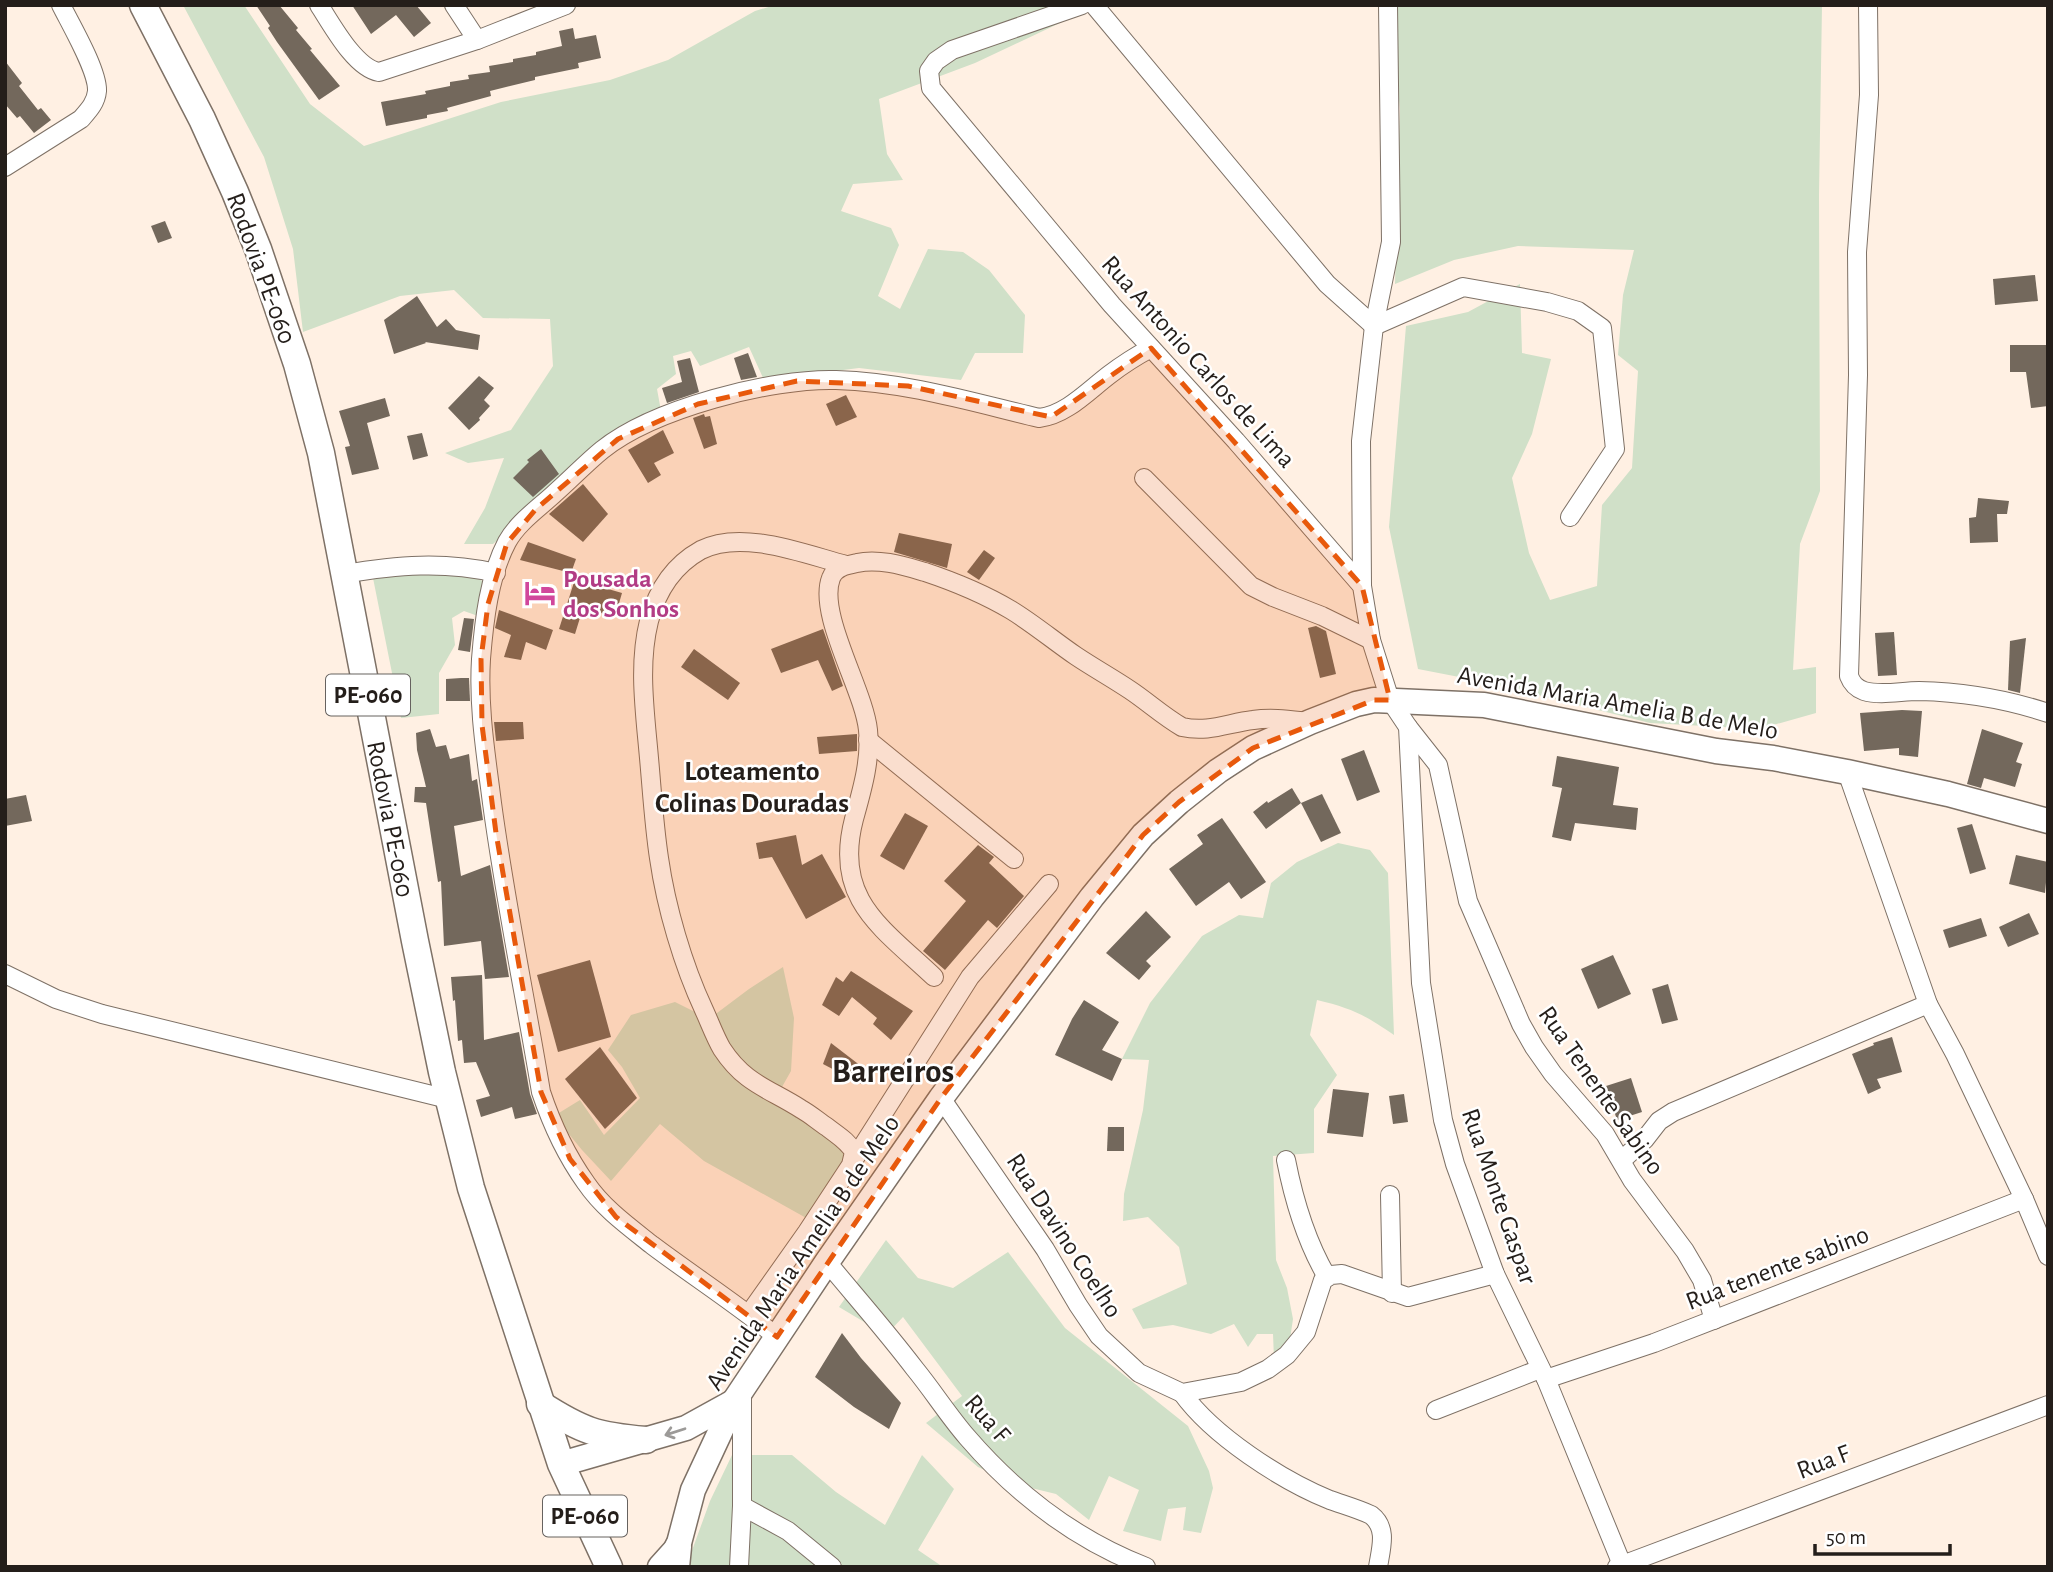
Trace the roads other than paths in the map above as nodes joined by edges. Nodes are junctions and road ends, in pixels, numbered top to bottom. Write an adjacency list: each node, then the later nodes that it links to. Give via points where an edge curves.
1 (61, 5): 11 (street, via 96,81 95,98 81,119)
2 (143, 5): 18 (main road, Rodovia PE-060 / PE-060, via 202,119 258,249 309,405)
3 (319, 5): 10 (street, via 359,61 375,71)
4 (454, 5): 10 (street)
5 (566, 5): 10 (street)
6 (1082, 5): 13 (street, Rua Antonio Carlos de Lima, via 952,50 936,61 929,78 935,94 961,127)
7 (1094, 5): 12 (street, via 1327,284)
8 (1388, 5): 12 (street, via 1391,242)
9 (1868, 5): 22 (street, via 1869,95 1857,252 1849,676 1856,687 1868,692 1974,695)
10 (477, 40)
11 (7, 162)
12 (1374, 326): 15 (street, via 1463,287 1578,311 1602,328 1615,449); 19 (street, via 1361,441)
13 (1151, 348): 17 (street, via 1051,417 1039,418 908,386 835,380 760,387 698,404 666,415 602,450 523,522 507,543); 19 (street, Rua Antonio Carlos de Lima)
14 (1144, 478): 20 (street, via 1251,586)
15 (1570, 517)
16 (846, 565): 23 (street, via 887,562 971,589 1020,616 1182,727 1212,730 1278,718); 25 (street, via 831,579 831,613 861,701); 37 (street, via 737,542 716,545 687,559 666,581 649,620 643,699 659,859 680,942 721,1047 751,1081 841,1137 853,1150)
17 (496, 573): 18 (street, via 423,564); 45 (street, via 481,660 482,724 541,1093 570,1160 615,1217)
18 (344, 574): 34 (main road, Rodovia PE-060 / PE-060)
19 (1362, 586): 20 (street)
20 (1371, 640): 21 (street)
21 (1390, 700): 23 (street, Avenida Maria Amelia B de Melo, via 1356,704); 24 (street); 26 (street, Avenida Maria Amelia B de Melo, via 1485,705)
22 (2048, 713)
23 (1310, 722): 33 (street, Avenida Maria Amelia B de Melo, via 1253,748 1218,771 1143,835)
24 (1408, 727): 36 (street, Rua Tenente Sabino, via 1438,765 1468,901 1521,1024 1553,1074); 42 (street, Rua Monte Gaspar, via 1427,1027 1455,1164)
25 (868, 740): 28 (street); 31 (street, via 864,780 849,840 852,883 873,918)
26 (1847, 772): 27 (street, Avenida Maria Amelia B de Melo); 32 (street)
27 (2048, 821)
28 (1014, 859)
29 (1049, 884): 37 (street, via 970,977)
30 (5, 974): 34 (street, via 56,999 102,1014)
31 (934, 977)
32 (1928, 1004): 36 (street, via 1673,1112); 39 (street)
33 (941, 1098): 41 (street, Avenida Maria Amelia B de Melo); 49 (street, Rua Davino Coelho, via 1045,1249 1098,1336 1139,1373)
34 (448, 1099): 51 (main road, Rodovia PE-060 / PE-060, via 471,1188)
35 (1286, 1160): 43 (street, via 1297,1207)
36 (1622, 1160): 46 (street, Rua Tenente Sabino, via 1702,1280)
37 (853, 1161): 45 (street)
38 (1390, 1195): 44 (street)
39 (2024, 1199): 40 (street); 46 (street, Rua tenente sabino)
40 (2048, 1256)
41 (827, 1262): 47 (street, Avenida Maria Amelia B de Melo); 63 (street, Rua F, via 968,1438 1021,1490 1058,1522 1095,1545)
42 (1495, 1275): 44 (street, via 1417,1296); 48 (street, Rua Monte Gaspar)
43 (1327, 1277): 44 (street, via 1342,1274); 49 (street, via 1306,1332 1287,1355 1241,1382)
44 (1392, 1293)
45 (749, 1314): 47 (street)
46 (1714, 1320): 48 (street, Rua tenente sabino, via 1654,1343)
47 (777, 1337): 50 (street, Avenida Maria Amelia B de Melo)
48 (1543, 1374): 53 (street, Rua tenente sabino); 58 (street, Rua Monte Gaspar)
49 (1182, 1393): 64 (street, via 1195,1411 1250,1454 1308,1490 1377,1520 1382,1533)
50 (739, 1395): 54 (street, one-way to 54, via 686,1428); 56 (street); 57 (street, Avenida Maria Amelia B de Melo, via 693,1490)
51 (540, 1404): 54 (main road, via 590,1432); 55 (main road, PE-060)
52 (2048, 1405): 58 (street, Rua F)
53 (1436, 1410)
54 (646, 1440): 55 (street)
55 (561, 1465): 59 (main road, PE-060)
56 (742, 1506): 61 (street); 62 (street, via 788,1531)
57 (677, 1557): 60 (street)
58 (1621, 1566)
59 (609, 1567)
60 (660, 1567)
61 (739, 1567)
62 (832, 1567)
63 (1146, 1567)
64 (1378, 1567)

